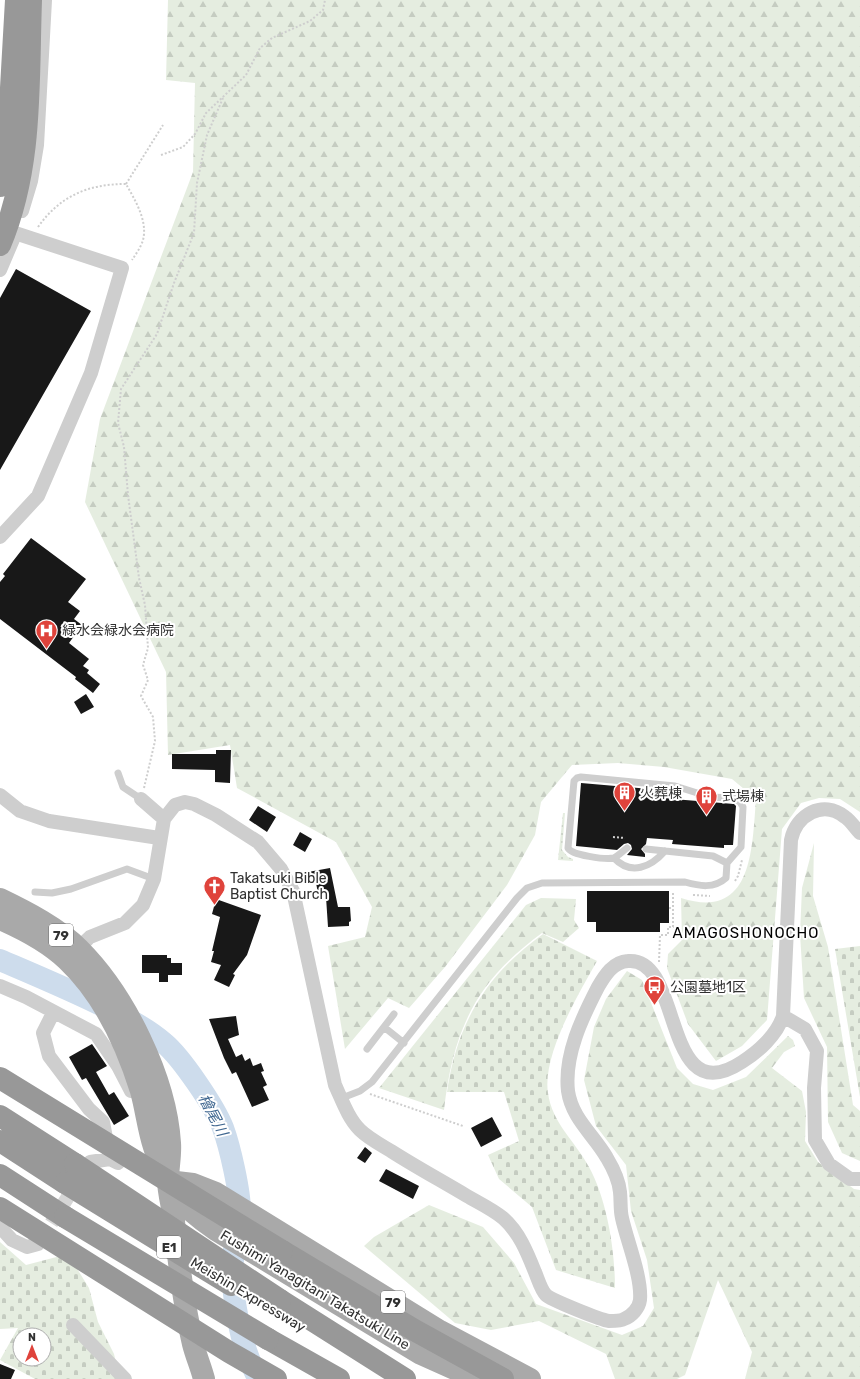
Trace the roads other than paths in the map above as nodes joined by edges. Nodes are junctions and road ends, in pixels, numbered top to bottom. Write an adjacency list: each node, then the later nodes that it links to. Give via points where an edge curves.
1 (16, 0): 4 (highway)
2 (31, 0): 4 (highway)
3 (45, 0): 7 (street, via 37,145 32,181)
4 (21, 47): 5 (highway); 6 (highway, via 20,105); 7 (highway, via 28,122 24,158)
5 (0, 122)
6 (0, 186)
7 (8, 239): 8 (street); 9 (street, via 30,238 122,268 91,373 38,496)
8 (0, 270)
9 (0, 537)
10 (118, 773): 12 (lane, via 123,787)
11 (0, 795): 15 (street, via 20,811 49,822)
12 (141, 799): 13 (street)
13 (164, 819): 15 (street); 35 (street, via 175,804 194,804 258,842 281,869 293,891 335,1085)
14 (860, 833): 29 (street, via 846,817 827,809 809,813 801,819 792,833)
15 (159, 838): 21 (street)
16 (627, 848): 19 (lane)
17 (646, 849): 18 (lane)
18 (666, 851): 19 (lane, via 647,867 626,867); 20 (lane, via 712,856)
19 (614, 858): 20 (lane, via 593,857 569,851 574,781 577,778 675,786 710,797 734,798 743,807 741,847)
20 (727, 863): 31 (lane, via 726,878 718,884 706,886 685,882 542,883 527,888)
21 (154, 878): 22 (lane, via 127,869 71,889 52,893); 25 (street, via 143,905 125,922 90,937)
22 (35, 892)
23 (0, 899): 25 (main road, 79, via 32,915)
24 (0, 919): 25 (main road, 79)
25 (72, 954): 34 (main road, 79, via 82,976 111,1018 133,1067); 34 (main road, 79, via 110,986 140,1040)
26 (0, 986): 27 (street, via 26,997)
27 (53, 1013): 34 (street, via 96,1034 118,1066 131,1091); 38 (street, via 43,1033 49,1056 89,1109 103,1122)
28 (394, 1014): 30 (lane)
29 (782, 1016): 35 (street, via 780,1026 758,1049 741,1063 712,1074 690,1061 682,1048 655,978 646,965 629,960 620,962 611,968 600,985 571,1053 568,1092 578,1120 607,1157 620,1190 621,1215 640,1301 636,1310 625,1319 609,1321 546,1295 520,1239 506,1222 491,1210 401,1158 360,1130); 41 (street, via 805,1029 817,1051 814,1088 815,1140 829,1164 850,1179)
30 (384, 1027): 31 (lane); 32 (lane)
31 (404, 1043): 35 (lane, via 372,1082 360,1091)
32 (367, 1049)
33 (0, 1078): 55 (highway, bridge, via 282,1251 416,1331)
34 (148, 1084): 42 (main road, 79, via 163,1105 170,1143)
35 (342, 1098)
36 (0, 1116): 39 (highway)
37 (0, 1142): 46 (highway, Meishin Expressway / E1, bridge, via 65,1183)
38 (110, 1159): 39 (street); 42 (street, via 148,1179)
39 (83, 1163): 46 (highway, bridge)
40 (0, 1175): 51 (highway, Meishin Expressway / E1, bridge, via 65,1217)
41 (860, 1179)
42 (168, 1181): 49 (main road, 79, via 193,1345); 54 (main road, Fushimi Yanagitani Takatsuki Line / 79, via 189,1209 216,1230 422,1354); 56 (main road, 79, via 193,1184 216,1193 440,1330)
43 (0, 1208): 50 (highway, bridge)
44 (0, 1227): 45 (street, via 12,1240 26,1247)
45 (38, 1244)
46 (277, 1305): 52 (highway, Meishin Expressway / E1, via 360,1360); 53 (highway)
47 (73, 1325): 48 (street)
48 (125, 1379)
49 (204, 1379)
50 (276, 1379)
51 (339, 1379)
52 (398, 1379)
53 (405, 1379)
54 (477, 1379)
55 (503, 1379)
56 (530, 1379)

